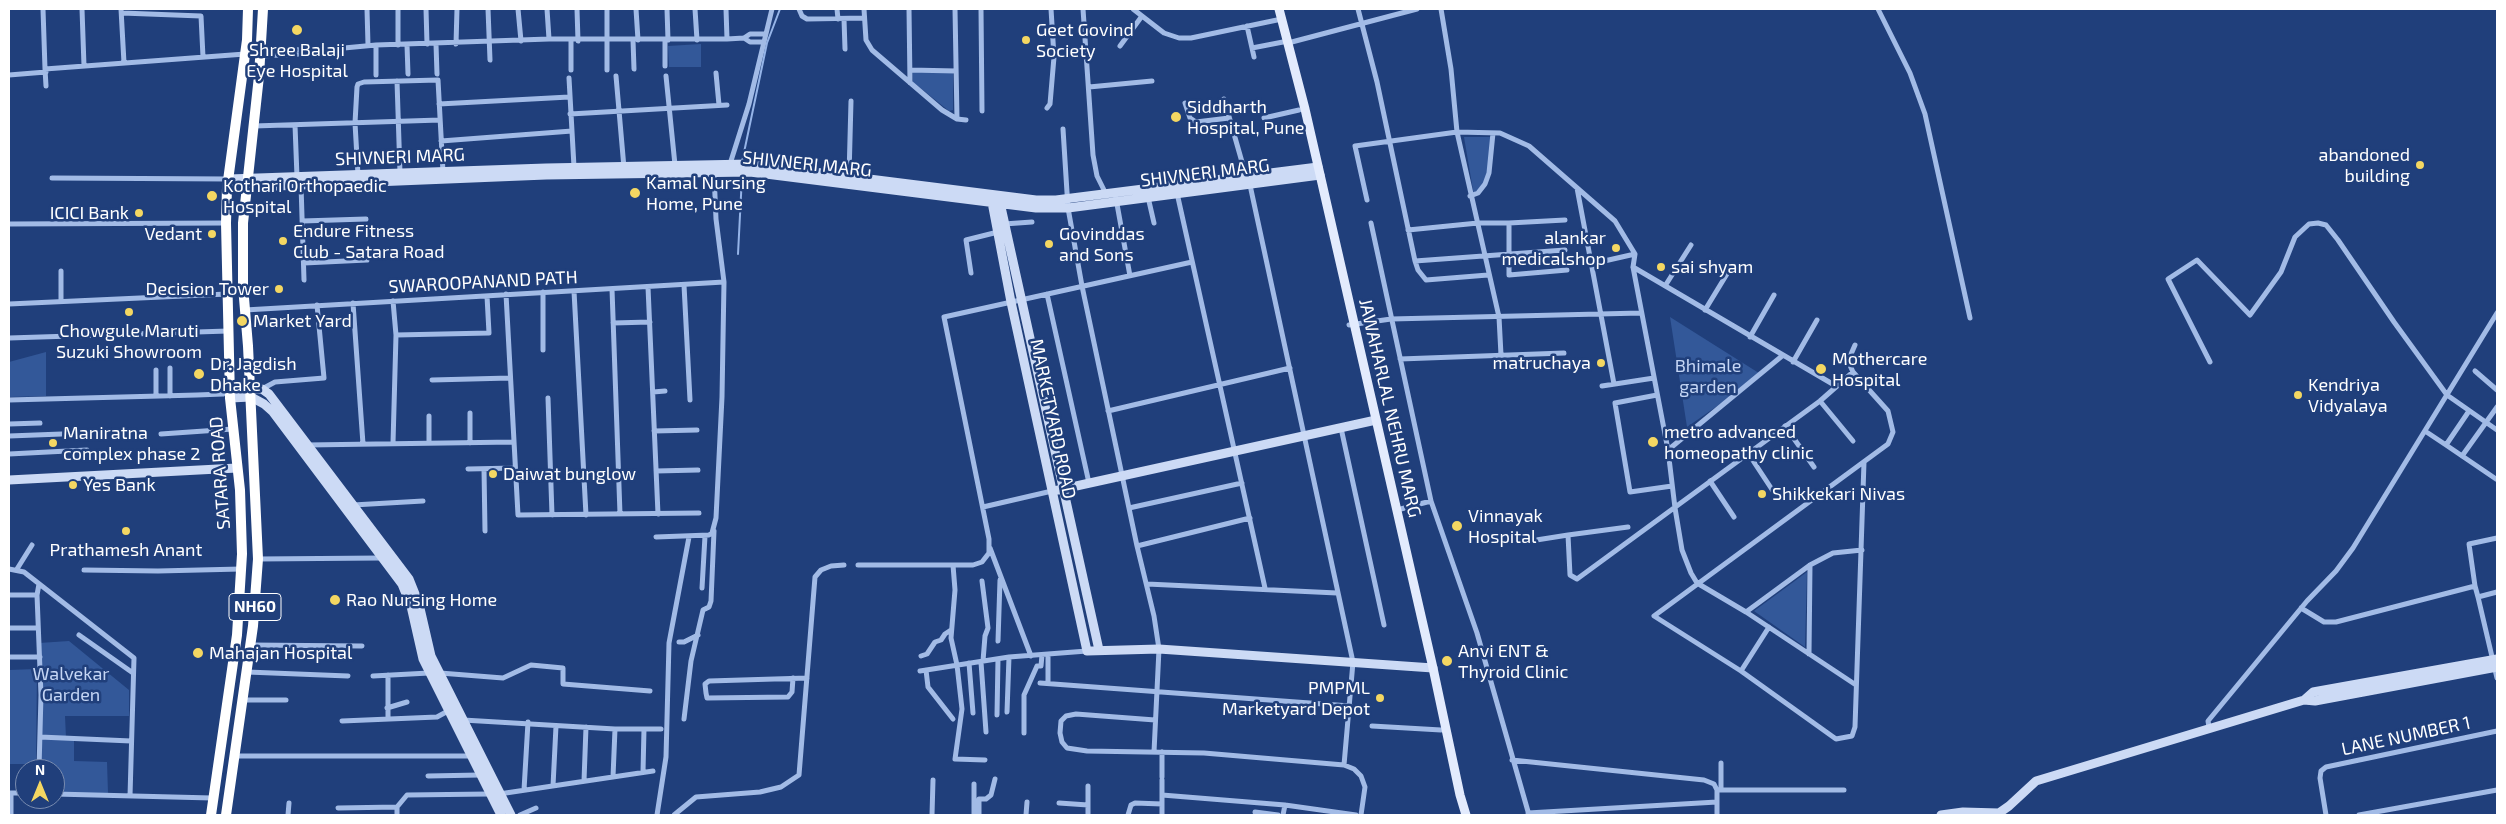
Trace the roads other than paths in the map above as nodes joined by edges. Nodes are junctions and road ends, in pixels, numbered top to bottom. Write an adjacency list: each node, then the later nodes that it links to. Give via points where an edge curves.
1 (43, 9): 77 (street)
2 (82, 9): 71 (street)
3 (248, 9): 66 (highway, SATARA ROAD / NH60)
4 (263, 9): 65 (highway, SATARA ROAD / NH60)
5 (367, 9): 59 (street)
6 (398, 9): 61 (street)
7 (426, 9): 56 (street)
8 (457, 9): 58 (street)
9 (488, 9): 54 (street)
10 (518, 9): 51 (street)
11 (546, 9): 43 (street)
12 (578, 9): 46 (street)
13 (607, 9): 47 (street)
14 (636, 9): 48 (street)
15 (667, 9): 49 (street)
16 (695, 9): 50 (street)
17 (726, 9): 44 (street)
18 (772, 9): 41 (street)
19 (799, 9): 37 (street, via 807,19)
20 (837, 9): 37 (street)
21 (864, 9): 36 (street)
22 (909, 9): 76 (street)
23 (955, 9): 78 (street)
24 (981, 9): 103 (street)
25 (1051, 9): 99 (street, via 1054,57)
26 (1083, 9): 91 (street)
27 (1134, 9): 35 (street)
28 (1274, 9): 38 (main road, JAWAHARLAL NEHRU MARG)
29 (1279, 9): 53 (main road, JAWAHARLAL NEHRU MARG)
30 (1358, 9): 39 (street)
31 (1417, 9): 39 (street)
32 (1441, 9): 116 (street)
33 (1878, 9): 201 (street, via 1910,73 1925,114)
34 (121, 11): 67 (street, via 201,16); 70 (street)
35 (1142, 16): 40 (street, via 1164,33 1179,38); 62 (street)
36 (864, 18): 37 (street); 89 (street, via 866,40 872,50)
37 (841, 19): 64 (street)
38 (1277, 20): 40 (street); 53 (main road, JAWAHARLAL NEHRU MARG)
39 (1362, 22): 53 (street); 119 (street)
40 (1247, 26): 63 (street)
41 (765, 34): 42 (street, via 750,34); 52 (street)
42 (744, 38): 44 (street); 52 (street, via 750,42)
43 (548, 39): 45 (street); 51 (street)
44 (727, 39): 50 (street)
45 (571, 40): 46 (street); 74 (street)
46 (578, 40): 47 (street)
47 (607, 40): 48 (street); 75 (street)
48 (636, 40): 49 (street); 73 (street)
49 (666, 40): 50 (street); 72 (street)
50 (697, 40)
51 (521, 41): 54 (street)
52 (763, 42): 122 (street)
53 (1285, 42): 63 (street); 102 (main road, JAWAHARLAL NEHRU MARG); 126 (main road, JAWAHARLAL NEHRU MARG)
54 (489, 43): 58 (street); 69 (street)
55 (407, 44): 56 (street); 61 (street); 80 (street)
56 (427, 44): 57 (street)
57 (436, 44): 58 (street); 81 (street)
58 (456, 44)
59 (368, 45): 60 (street); 65 (street)
60 (376, 45): 61 (street); 82 (street)
61 (398, 45)
62 (1120, 46)
63 (1252, 48): 68 (street)
64 (845, 49)
65 (260, 52): 113 (highway, SATARA ROAD / NH60)
66 (245, 54): 67 (street); 136 (highway, SATARA ROAD / NH60)
67 (203, 57): 70 (street)
68 (1254, 57)
69 (490, 60)
70 (124, 63): 71 (street)
71 (84, 66): 77 (street)
72 (665, 66)
73 (634, 69)
74 (571, 70)
75 (607, 70)
76 (910, 70): 78 (street); 89 (street)
77 (46, 71): 83 (street); 90 (street)
78 (956, 71): 107 (street)
79 (716, 73): 98 (street)
80 (408, 74)
81 (437, 74)
82 (376, 75)
83 (9, 76)
84 (616, 76): 101 (street)
85 (666, 76): 100 (street)
86 (569, 78): 92 (street)
87 (1152, 80): 91 (street)
88 (397, 81): 96 (street, via 438,80); 110 (street); 111 (street, via 358,84)
89 (910, 83): 107 (street)
90 (46, 86)
91 (1089, 87): 139 (street, via 1097,176)
92 (569, 97): 96 (street); 104 (street)
93 (1224, 99): 105 (street)
94 (851, 102): 131 (street)
95 (1186, 102): 105 (street, via 1190,118 1196,122)
96 (439, 104): 108 (street)
97 (727, 104): 98 (street)
98 (719, 105): 100 (street)
99 (1047, 108)
100 (669, 109): 101 (street); 120 (street)
101 (619, 110): 104 (street); 124 (street)
102 (1299, 110): 106 (street); 126 (main road, JAWAHARLAL NEHRU MARG)
103 (982, 111)
104 (570, 114): 115 (street)
105 (1229, 118): 133 (street)
106 (1264, 118)
107 (957, 119): 109 (street)
108 (440, 120): 110 (street); 118 (street)
109 (966, 120)
110 (398, 122): 111 (street); 127 (street)
111 (355, 123): 112 (street); 129 (street)
112 (295, 125): 113 (street); 134 (street)
113 (254, 126): 135 (highway, SATARA ROAD / NH60)
114 (1064, 129): 144 (street)
115 (572, 131): 118 (street); 121 (street)
116 (1457, 132): 117 (street); 119 (street); 140 (street)
117 (1493, 133): 137 (street, via 1510,136 1529,146); 140 (street, via 1490,170 1485,184 1478,193)
118 (441, 141): 130 (street)
119 (1389, 142): 143 (street, via 1355,146); 156 (street)
120 (675, 165): 122 (main road, SHIVNERI MARG); 124 (main road, SHIVNERI MARG)
121 (574, 167): 124 (main road, SHIVNERI MARG); 125 (main road, SHIVNERI MARG)
122 (734, 167): 123 (main road, SHIVNERI MARG); 128 (main road, SHIVNERI MARG)
123 (750, 168): 131 (main road, SHIVNERI MARG); 142 (main road, SHIVNERI MARG)
124 (624, 170): 125 (main road, SHIVNERI MARG); 128 (main road, SHIVNERI MARG)
125 (546, 171): 130 (main road, SHIVNERI MARG)
126 (1316, 172): 133 (main road, SHIVNERI MARG); 206 (main road, JAWAHARLAL NEHRU MARG)
127 (400, 173): 129 (main road, SHIVNERI MARG); 130 (main road, SHIVNERI MARG)
128 (714, 173): 176 (street)
129 (358, 175): 134 (main road, SHIVNERI MARG)
130 (443, 176): 134 (main road, SHIVNERI MARG)
131 (849, 176): 142 (main road, SHIVNERI MARG)
132 (52, 178): 136 (street)
133 (1248, 180): 138 (main road, SHIVNERI MARG); 220 (street)
134 (299, 181): 135 (main road, SHIVNERI MARG); 147 (street)
135 (247, 183): 136 (main road, SHIVNERI MARG); 195 (highway, SATARA ROAD / NH60, via 243,223)
136 (228, 184): 149 (highway, SATARA ROAD / NH60)
137 (1577, 187): 161 (street, via 1615,221); 167 (street)
138 (1176, 189): 139 (main road, SHIVNERI MARG); 141 (main road, SHIVNERI MARG); 166 (street)
139 (1113, 196): 141 (main road, SHIVNERI MARG); 144 (main road, SHIVNERI MARG); 174 (street)
140 (1470, 196): 152 (street)
141 (1148, 197): 150 (street)
142 (995, 199): 144 (main road, SHIVNERI MARG); 155 (main road, MARKETYARD ROAD); 157 (main road, MARKETYARD ROAD)
143 (1367, 200)
144 (1067, 203): 178 (street)
145 (366, 219): 147 (street)
146 (1565, 220): 153 (street)
147 (302, 221): 165 (street)
148 (1032, 222): 155 (street)
149 (226, 223): 154 (street); 184 (highway, SATARA ROAD / NH60)
150 (1154, 223)
151 (1371, 223): 202 (street)
152 (1478, 223): 153 (street); 156 (street); 162 (street)
153 (1509, 223): 160 (street)
154 (9, 224)
155 (1004, 224): 190 (main road, MARKETYARD ROAD)
156 (1408, 230): 164 (street)
157 (998, 232): 172 (street, via 966,240); 190 (main road, MARKETYARD ROAD)
158 (1691, 245): 179 (street)
159 (1565, 250): 160 (street)
160 (1509, 254): 162 (street); 170 (street, via 1509,275)
161 (1634, 254): 167 (street); 168 (street)
162 (1484, 256): 164 (street); 173 (street)
163 (367, 260): 165 (street)
164 (1415, 261): 173 (street, via 1426,280)
165 (304, 262): 175 (street)
166 (1192, 262): 174 (street); 228 (street)
167 (1591, 264): 199 (street)
168 (1633, 267): 179 (street); 197 (street)
169 (1730, 269): 196 (street)
170 (1567, 270)
171 (61, 271): 191 (street)
172 (971, 273)
173 (1488, 275): 200 (street)
174 (1130, 276): 178 (street)
175 (304, 280)
176 (724, 282): 177 (street, SWAROOPANAND PATH); 311 (street, via 722,397)
177 (684, 285): 180 (street, SWAROOPANAND PATH); 243 (street)
178 (1082, 286): 186 (street); 246 (street)
179 (1665, 286): 196 (street)
180 (648, 287): 181 (street, SWAROOPANAND PATH); 204 (street)
181 (612, 289): 182 (street, SWAROOPANAND PATH); 205 (street)
182 (574, 291): 183 (street, SWAROOPANAND PATH); 307 (street)
183 (543, 292): 185 (street, SWAROOPANAND PATH); 212 (street)
184 (227, 294): 191 (street); 207 (highway, SATARA ROAD / NH60)
185 (506, 294): 188 (street, SWAROOPANAND PATH); 224 (street)
186 (1047, 294): 190 (street); 291 (street)
187 (1774, 295): 209 (street)
188 (487, 296): 189 (street, SWAROOPANAND PATH); 208 (street, via 489,333)
189 (393, 301): 192 (street, SWAROOPANAND PATH); 208 (street)
190 (1016, 301): 294 (main road, MARKETYARD ROAD); 299 (street, via 944,317)
191 (61, 302): 193 (street)
192 (353, 303): 194 (street, SWAROOPANAND PATH); 270 (street)
193 (9, 304)
194 (317, 305): 195 (street, SWAROOPANAND PATH); 231 (street, via 324,378 275,382)
195 (244, 310): 234 (highway, SATARA ROAD / NH60)
196 (1705, 310): 209 (street)
197 (1640, 313): 199 (street); 225 (street)
198 (2497, 313): 238 (street)
199 (1600, 314): 200 (street); 227 (street)
200 (1498, 317): 202 (street); 214 (street)
201 (1970, 318)
202 (1392, 319): 206 (street); 216 (street)
203 (1817, 320): 217 (street)
204 (650, 322): 205 (street); 235 (street)
205 (613, 323): 304 (street)
206 (1351, 324): 250 (main road, JAWAHARLAL NEHRU MARG)
207 (229, 331): 210 (street); 236 (highway, SATARA ROAD / NH60)
208 (396, 335): 267 (street)
209 (1750, 337): 215 (street)
210 (9, 338)
211 (1855, 345): 223 (street, via 1848,361)
212 (543, 350)
213 (1564, 353): 214 (street)
214 (1501, 355): 216 (street)
215 (1782, 356): 217 (street); 274 (street)
216 (1400, 359): 297 (street)
217 (1793, 362): 230 (street)
218 (2210, 362): 238 (street, via 2168,279 2197,260 2250,315 2281,272 2296,237 2309,224 2318,223 2326,225 2338,240)
219 (170, 368): 240 (street)
220 (1290, 368): 228 (street); 264 (street)
221 (156, 370): 239 (street)
222 (2475, 371): 232 (street)
223 (1853, 372): 230 (street); 279 (street, via 1888,411 1893,426 1888,444)
224 (510, 378): 226 (street); 266 (street)
225 (1654, 378): 227 (street); 237 (street)
226 (432, 380)
227 (1614, 384): 229 (street)
228 (1220, 385): 246 (street); 275 (street)
229 (1602, 386)
230 (1836, 386): 244 (street)
231 (262, 389): 234 (main road); 272 (main road, via 280,406)
232 (2497, 390)
233 (665, 391): 235 (street)
234 (250, 392): 236 (main road); 272 (main road); 324 (highway, SATARA ROAD / NH60)
235 (652, 392): 259 (street)
236 (228, 393): 240 (street); 256 (highway, SATARA ROAD / NH60)
237 (1657, 395): 274 (street); 293 (street, via 1615,403 1630,492)
238 (2447, 395): 247 (street); 260 (street)
239 (156, 396): 240 (street); 242 (street)
240 (170, 396)
241 (548, 398): 306 (street)
242 (9, 400)
243 (690, 400)
244 (1820, 401): 254 (street); 265 (street)
245 (2497, 407): 252 (street)
246 (1108, 411): 287 (street)
247 (2469, 411): 252 (street); 271 (street)
248 (470, 414): 269 (street)
249 (429, 416): 268 (street)
250 (1373, 420): 255 (main road); 302 (main road, JAWAHARLAL NEHRU MARG); 375 (main road, JAWAHARLAL NEHRU MARG)
251 (40, 422): 253 (street)
252 (2486, 423): 258 (street); 278 (street)
253 (9, 424)
254 (1785, 426): 277 (street); 280 (street)
255 (1341, 428): 264 (main road); 348 (street)
256 (234, 429): 262 (street); 281 (highway, SATARA ROAD / NH60)
257 (697, 430): 259 (street)
258 (2497, 430)
259 (654, 431): 286 (street)
260 (2425, 431): 271 (street); 346 (street, via 2336,571)
261 (88, 433): 263 (street)
262 (161, 434)
263 (9, 436)
264 (1304, 436): 275 (main road); 342 (street)
265 (1854, 441)
266 (514, 442): 269 (street); 283 (street)
267 (393, 443): 268 (street); 270 (street)
268 (429, 443): 269 (street)
269 (470, 443)
270 (363, 444): 272 (street)
271 (2446, 444): 278 (street)
272 (304, 447): 298 (main road); 323 (main road)
273 (87, 450): 276 (street)
274 (1668, 450): 293 (street)
275 (1235, 451): 287 (main road); 292 (street)
276 (9, 454)
277 (1748, 454): 290 (street); 295 (street)
278 (2462, 456): 288 (street)
279 (1864, 462): 322 (street); 335 (street)
280 (1814, 467)
281 (238, 468): 289 (main road); 331 (highway, SATARA ROAD / NH60)
282 (484, 468): 283 (street); 284 (street); 312 (street)
283 (515, 468): 306 (street, via 518,515)
284 (468, 469)
285 (698, 470): 286 (street)
286 (656, 471): 305 (street)
287 (1122, 476): 291 (main road); 300 (street)
288 (2496, 479)
289 (9, 480)
290 (1710, 481): 301 (street); 308 (street)
291 (1089, 483): 294 (main road)
292 (1242, 483): 300 (street); 309 (street)
293 (1672, 486): 301 (street)
294 (1058, 490): 299 (street); 360 (main road, MARKETYARD ROAD); 361 (main road, MARKETYARD ROAD)
295 (1773, 491)
296 (423, 501): 298 (street)
297 (1431, 501): 302 (street); 427 (street, via 1477,633)
298 (353, 505): 380 (main road, via 415,590 432,656)
299 (983, 507): 321 (street)
300 (1128, 508): 320 (street)
301 (1675, 508): 314 (street, via 1578,579 1570,575); 335 (street, via 1686,564)
302 (1397, 510): 375 (main road, JAWAHARLAL NEHRU MARG)
303 (699, 513): 305 (street)
304 (620, 514): 305 (street); 307 (street)
305 (658, 514)
306 (552, 515): 307 (street)
307 (586, 515)
308 (1734, 517)
309 (1250, 518): 320 (street); 340 (street)
310 (1628, 527): 314 (street)
311 (714, 528): 313 (street); 354 (street, via 711,601 709,607 702,610)
312 (485, 531)
313 (705, 536): 316 (street); 339 (street)
314 (1568, 536): 318 (street)
315 (656, 537): 316 (street)
316 (689, 537): 473 (street, via 669,643 666,758)
317 (2497, 538): 338 (street, via 2469,544)
318 (1530, 541)
319 (32, 545): 330 (street)
320 (1137, 546): 337 (street)
321 (990, 548): 327 (street, via 982,562); 333 (street)
322 (1862, 550): 328 (street, via 1833,553); 389 (street)
323 (381, 558): 324 (street); 379 (main road, via 407,593)
324 (258, 559): 357 (highway, SATARA ROAD / NH60)
325 (844, 565): 385 (street, via 831,566 815,576)
326 (858, 565): 327 (street)
327 (954, 565): 352 (street, via 956,590)
328 (1810, 565): 347 (street); 363 (street)
329 (9, 569): 330 (street)
330 (17, 569): 336 (street)
331 (241, 569): 332 (street); 450 (highway, SATARA ROAD / NH60, via 231,685)
332 (84, 570)
333 (1001, 577): 356 (street); 365 (street)
334 (982, 581): 370 (street, via 988,628)
335 (1697, 583): 347 (street); 376 (street, via 1654,616)
336 (39, 584): 343 (street); 378 (street, via 134,658)
337 (1147, 584): 340 (street); 359 (street)
338 (2474, 586): 345 (street); 346 (street, via 2336,622 2324,622)
339 (702, 588)
340 (1265, 588): 342 (street)
341 (2497, 592): 345 (street)
342 (1337, 593): 371 (street)
343 (37, 594): 344 (street); 351 (street)
344 (9, 595)
345 (2478, 597): 373 (street)
346 (2301, 608): 411 (street, via 2208,721)
347 (1746, 612): 349 (street)
348 (1384, 626)
349 (1769, 627): 363 (street); 376 (street)
350 (9, 628): 351 (street)
351 (38, 628): 367 (street)
352 (951, 630): 364 (street); 374 (street)
353 (79, 635): 378 (street)
354 (698, 635): 355 (street); 402 (street, via 689,672)
355 (679, 642)
356 (998, 642)
357 (251, 645): 358 (street); 377 (highway, SATARA ROAD / NH60)
358 (362, 646)
359 (1159, 649): 360 (main road); 371 (main road); 390 (street)
360 (1099, 650): 361 (main road)
361 (1087, 651): 362 (street)
362 (1045, 654): 365 (street); 388 (street); 418 (street, via 1024,695)
363 (1809, 654): 389 (street)
364 (921, 656)
365 (1031, 656): 368 (street)
366 (9, 657): 367 (street)
367 (40, 657): 419 (street)
368 (1009, 657): 369 (street); 398 (street)
369 (998, 659): 370 (street); 400 (street)
370 (982, 661): 372 (street); 417 (street)
371 (1353, 662): 375 (main road); 395 (street)
372 (969, 663): 374 (street); 399 (street)
373 (2496, 663): 386 (street); 411 (main road, via 2313,692 2304,700)
374 (957, 665): 403 (street, via 923,670 928,687); 426 (street, via 962,709 955,759)
375 (1430, 667): 415 (main road, JAWAHARLAL NEHRU MARG); 488 (main road, JAWAHARLAL NEHRU MARG)
376 (1742, 671): 389 (street, via 1836,739 1852,736 1855,728)
377 (247, 672): 382 (street); 392 (highway, SATARA ROAD / NH60)
378 (133, 673): 420 (street)
379 (429, 673): 381 (street); 397 (main road)
380 (440, 673): 391 (street, via 504,678 531,665 563,668 563,684); 404 (main road)
381 (388, 675): 383 (street); 396 (street)
382 (348, 676)
383 (373, 676)
384 (793, 678): 384 (street, via 709,680 706,684 707,698 788,697 792,692); 385 (street)
385 (806, 678): 474 (street, via 799,775 781,787 760,792 696,797)
386 (2497, 678)
387 (1040, 683): 388 (street)
388 (1048, 683): 390 (street)
389 (1856, 685)
390 (1156, 690): 395 (street); 405 (street)
391 (650, 691)
392 (243, 700): 393 (street); 423 (highway, SATARA ROAD / NH60)
393 (286, 700)
394 (407, 702): 396 (street)
395 (1350, 706): 429 (street)
396 (388, 708): 401 (street)
397 (448, 711): 401 (street, via 437,718); 424 (main road)
398 (1008, 712)
399 (973, 713)
400 (997, 715)
401 (388, 719): 406 (street)
402 (684, 719)
403 (953, 719)
404 (462, 720): 407 (street); 447 (main road)
405 (1155, 720): 421 (street); 421 (street, via 1076,714 1061,721 1060,733 1062,742 1073,750)
406 (342, 721)
407 (528, 722): 408 (street); 441 (street)
408 (556, 726): 410 (street); 439 (street)
409 (1372, 726): 415 (street)
410 (586, 727): 412 (street); 437 (street)
411 (2209, 727): 490 (main road, via 2036,781 1999,813)
412 (615, 729): 413 (street); 434 (street)
413 (644, 729): 414 (street); 431 (street)
414 (661, 729)
415 (1441, 730): 487 (main road, JAWAHARLAL NEHRU MARG)
416 (2497, 731): 491 (street, LANE NUMBER 1, via 2326,767 2321,771)
417 (986, 732)
418 (1024, 733)
419 (40, 737): 420 (street); 425 (street)
420 (131, 741): 449 (street)
421 (1154, 752): 422 (street)
422 (1162, 752): 429 (street); 448 (street)
423 (233, 756): 424 (street); 467 (highway, SATARA ROAD / NH60)
424 (471, 756): 432 (main road)
425 (39, 759)
426 (985, 760)
427 (1512, 760): 442 (street, via 1704,780); 464 (street)
428 (1721, 763): 442 (street)
429 (1344, 765): 486 (street, via 1361,776 1365,787)
430 (653, 770): 431 (street)
431 (643, 772): 434 (street)
432 (480, 775): 433 (street); 447 (main road)
433 (428, 776)
434 (613, 777): 437 (street)
435 (995, 779): 477 (street, via 991,794 980,799)
436 (933, 780): 475 (street)
437 (584, 781): 439 (street)
438 (974, 784): 476 (street)
439 (553, 786): 441 (street)
440 (1088, 786): 456 (street)
441 (524, 790): 447 (street)
442 (1719, 790): 443 (street); 452 (street)
443 (1844, 790)
444 (2497, 790): 492 (street)
445 (10, 793): 465 (street)
446 (65, 794): 449 (street)
447 (494, 794): 458 (street, via 407,795); 470 (main road); 471 (main road)
448 (1162, 794): 455 (street); 457 (street)
449 (130, 796): 450 (street)
450 (212, 798): 466 (highway, SATARA ROAD / NH60)
451 (1027, 802): 478 (street)
452 (1717, 802): 464 (street); 489 (street)
453 (288, 803): 468 (street)
454 (1059, 803): 456 (street)
455 (1162, 804): 480 (street, via 1135,803); 481 (street)
456 (1088, 805): 479 (street)
457 (1285, 805): 461 (street); 483 (street)
458 (397, 807): 459 (street); 469 (street)
459 (338, 808)
460 (536, 808): 472 (street)
461 (1306, 808): 463 (street); 484 (street)
462 (1255, 812): 482 (street)
463 (1326, 813): 485 (street)
464 (1528, 814)
465 (11, 815)
466 (211, 815)
467 (226, 815)
468 (288, 815)
469 (397, 815)
470 (501, 815)
471 (511, 815)
472 (520, 815)
473 (658, 815)
474 (674, 815)
475 (932, 815)
476 (974, 815)
477 (979, 815)
478 (1026, 815)
479 (1088, 815)
480 (1128, 815)
481 (1162, 815)
482 (1278, 815)
483 (1283, 815)
484 (1305, 815)
485 (1356, 815)
486 (1361, 815)
487 (1460, 815)
488 (1466, 815)
489 (1717, 815)
490 (1941, 815)
491 (2326, 815)
492 (2359, 815)

